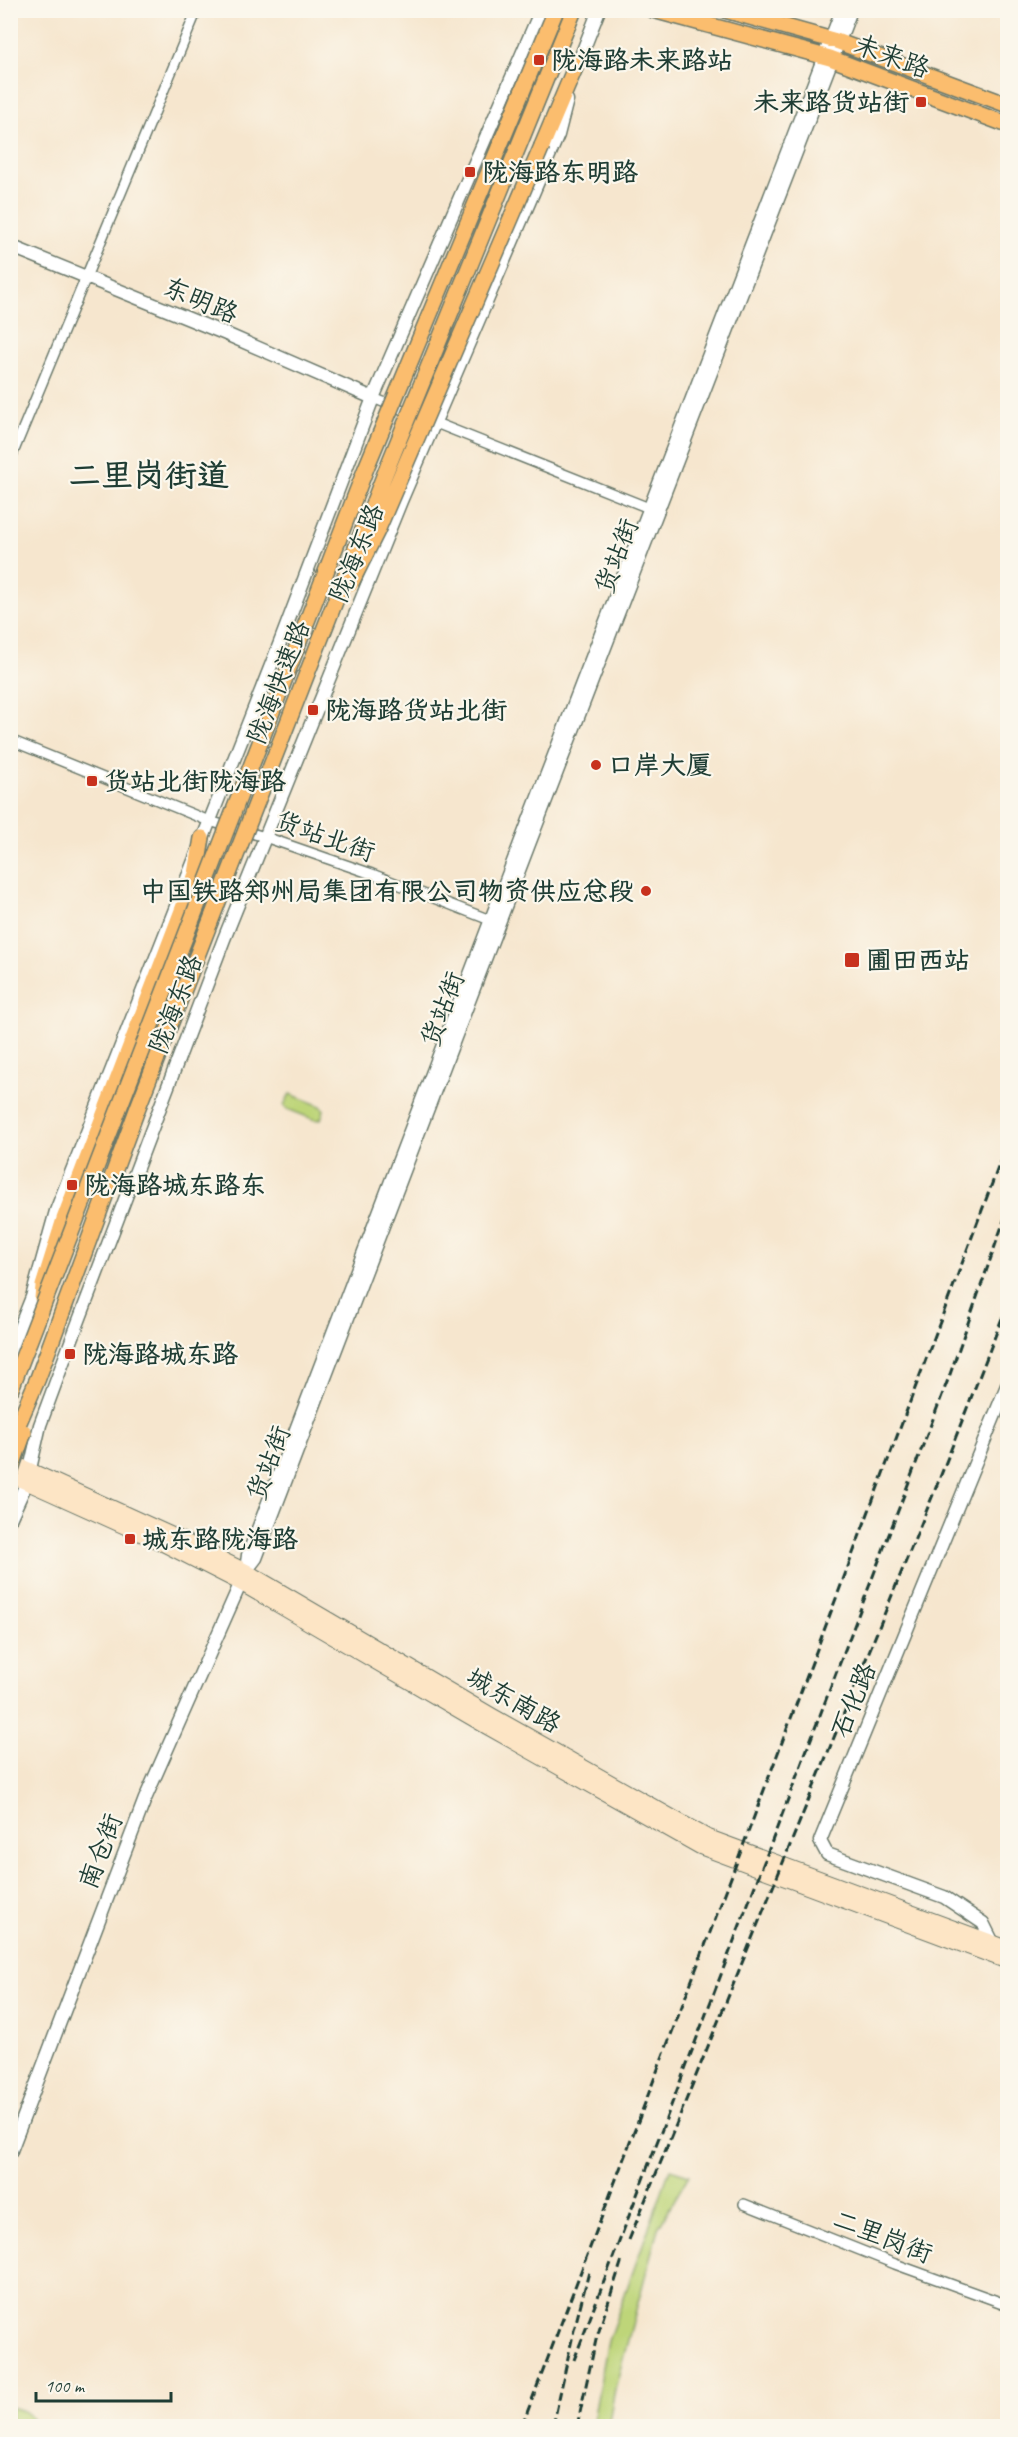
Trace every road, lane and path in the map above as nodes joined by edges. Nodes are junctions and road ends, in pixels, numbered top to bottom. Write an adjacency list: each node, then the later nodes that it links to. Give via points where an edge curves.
1 (197, 10): 16 (street)
2 (541, 10): 17 (street, 陇海东路)
3 (556, 10): 28 (main road, 陇海快速路, bridge, via 370,457)
4 (574, 10): 21 (main road, 陇海快速路, bridge)
5 (599, 10): 12 (street, 陇海东路)
6 (653, 10): 11 (main road, 未来路)
7 (725, 10): 10 (main road, 未来路)
8 (842, 10): 10 (street, 货站街)
9 (851, 10): 10 (street, 货站街)
10 (835, 41): 11 (street, 货站街); 13 (main road, 未来路)
11 (828, 58): 14 (main road, 未来路); 20 (street, 货站街); 37 (street, 货站街, via 256,1558)
12 (577, 63): 18 (street, 陇海东路, via 558,135); 21 (main road, bridge, via 377,531)
13 (1008, 105)
14 (1008, 125)
15 (10, 246): 16 (street, 东明路)
16 (86, 276): 17 (street, 东明路); 19 (street)
17 (373, 398): 18 (street); 23 (street, 陇海东路)
18 (435, 422): 20 (street); 24 (street, 陇海东路)
19 (10, 460)
20 (649, 508): 26 (street, 货站街)
21 (320, 641): 27 (main road, 陇海快速路, bridge)
22 (10, 740): 23 (street, 货站北街)
23 (209, 821): 24 (street, 货站北街); 25 (street, 陇海东路)
24 (266, 837): 26 (street, 货站北街); 35 (street, 陇海东路, via 64,1360 40,1425)
25 (202, 838): 28 (main road, bridge, via 196,874 64,1219 43,1286); 29 (street, 陇海东路, via 56,1210 32,1297)
26 (490, 920): 37 (street, 货站街)
27 (62, 1312): 32 (main road, 陇海快速路, bridge); 34 (main road, bridge, via 44,1382)
28 (41, 1317): 31 (main road, 陇海快速路, bridge)
29 (10, 1352)
30 (1008, 1383): 38 (street, 石化路, via 820,1841 827,1854 944,1897 983,1923)
31 (10, 1391)
32 (10, 1443)
33 (10, 1461): 35 (main road, 城东南路)
34 (10, 1473): 35 (main road, 城东南路)
35 (28, 1476): 36 (street, 陇海东路); 37 (main road, 城东南路, via 168,1533)
36 (10, 1519)
37 (243, 1577): 38 (main road, 城东南路, via 706,1836); 40 (main road, 城东南路, via 487,1727 700,1847); 41 (street, 南仓街, via 145,1799)
38 (993, 1943): 39 (main road, 城东南路)
39 (1008, 1948)
40 (1008, 1962)
41 (10, 2153)
42 (744, 2204): 43 (street, 二里岗街)
43 (1008, 2306)

